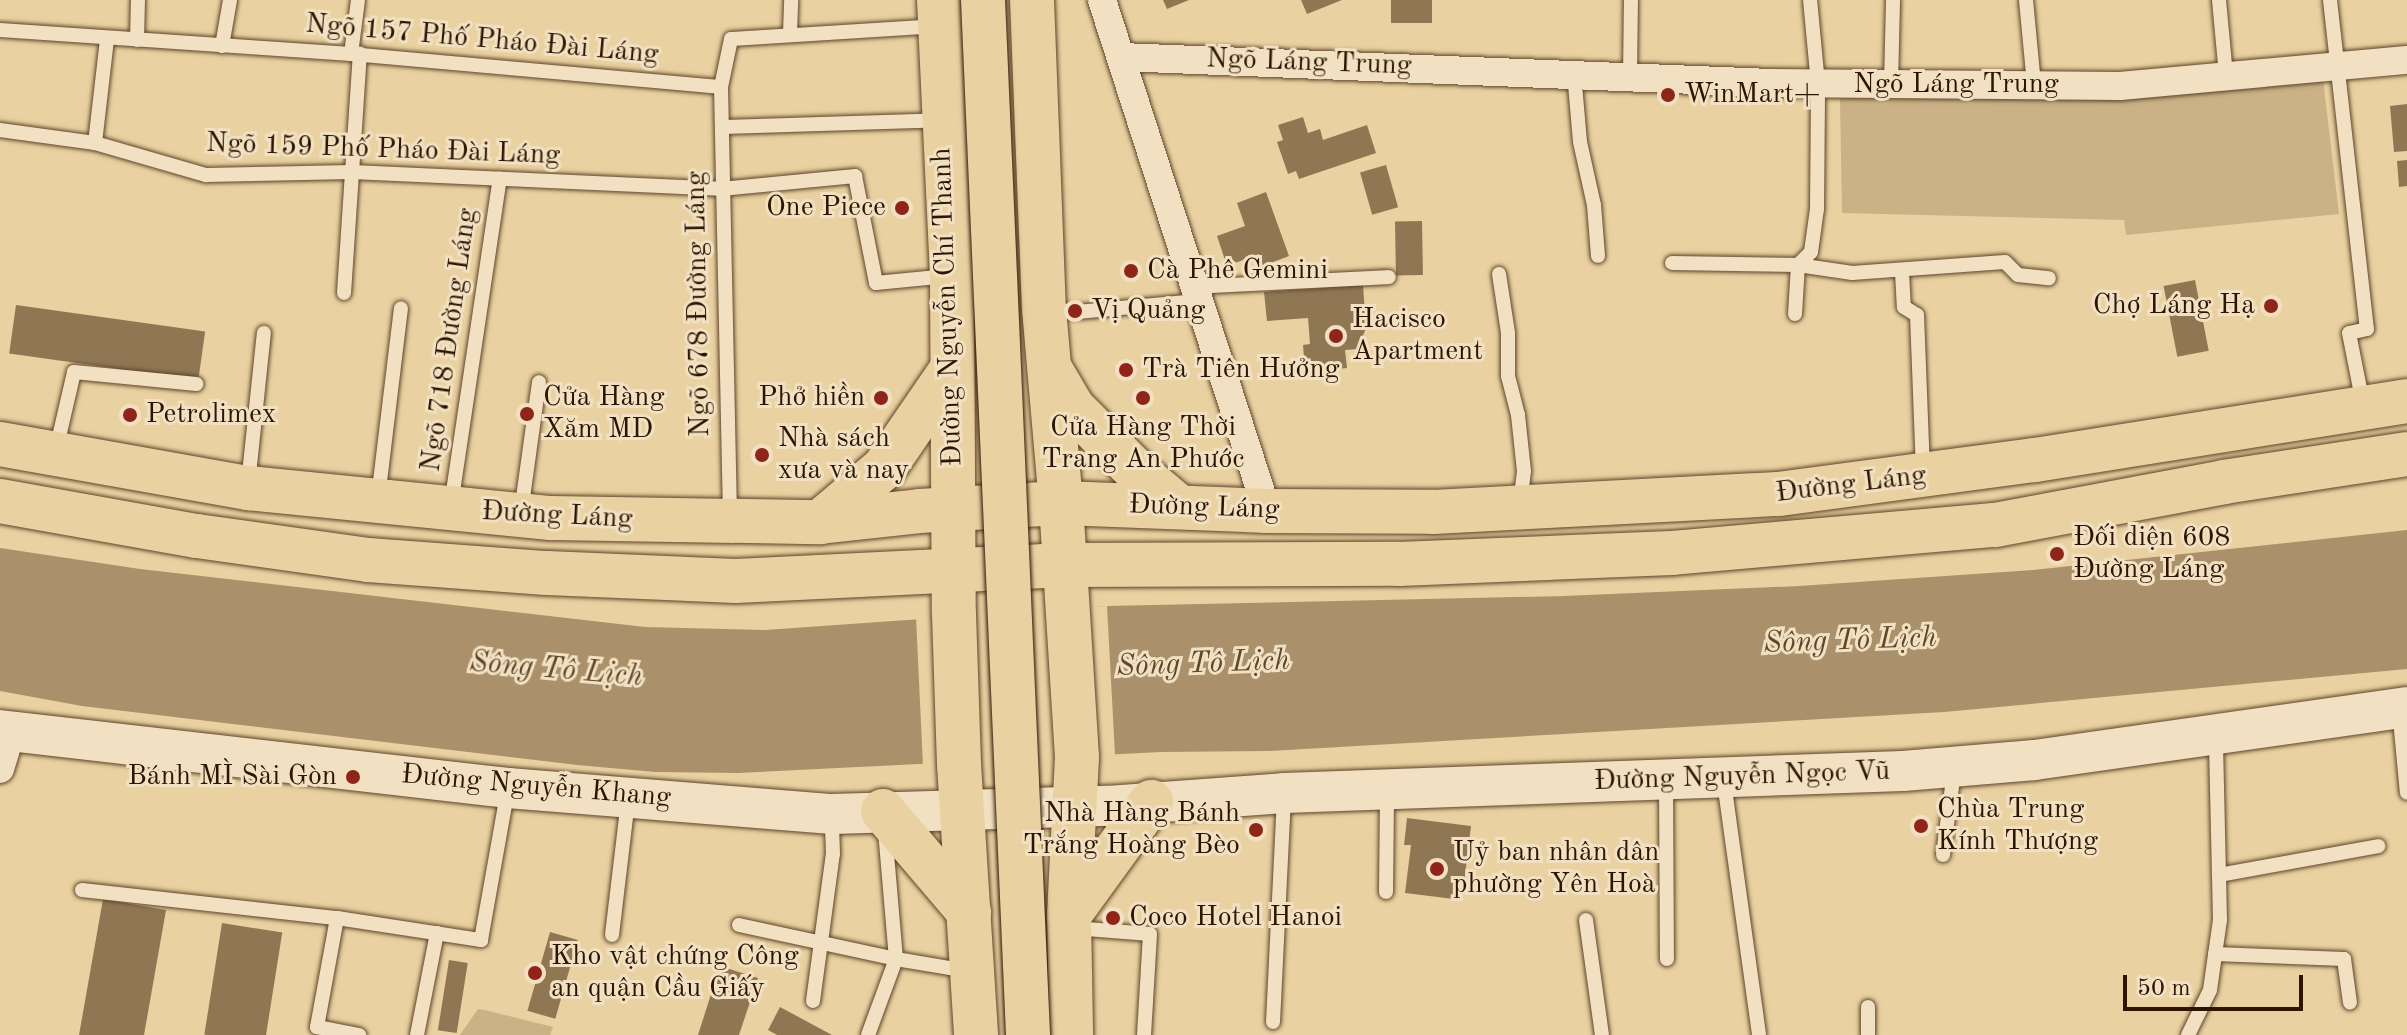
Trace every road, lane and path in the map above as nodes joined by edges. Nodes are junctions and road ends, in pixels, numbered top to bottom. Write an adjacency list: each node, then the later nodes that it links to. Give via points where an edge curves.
1 (138, 0): 18 (lane)
2 (230, 0): 19 (lane)
3 (358, 0): 20 (lane)
4 (791, 0): 16 (lane)
5 (983, 0): 118 (main road, bridge)
6 (1032, 0): 49 (main road)
7 (1102, 0): 21 (street)
8 (1631, 0): 26 (lane)
9 (1810, 0): 27 (lane)
10 (1893, 0): 28 (lane)
11 (2026, 0): 29 (lane)
12 (2219, 0): 25 (lane)
13 (2330, 0): 23 (lane)
14 (940, 13): 16 (lane); 31 (main road, Đường Nguyễn Chí Thanh)
15 (0, 30): 17 (lane, Ngõ 157 Phố Pháo Đài Láng)
16 (790, 34): 30 (lane, Ngõ 678 Đường Láng, via 731,39)
17 (107, 39): 18 (lane, Ngõ 157 Phố Pháo Đài Láng); 34 (lane)
18 (137, 40): 19 (lane, Ngõ 157 Phố Pháo Đài Láng)
19 (222, 46): 20 (lane, Ngõ 157 Phố Pháo Đài Láng)
20 (356, 54): 30 (lane, Ngõ 157 Phố Pháo Đài Láng); 35 (lane)
21 (1121, 57): 24 (street, Ngõ Láng Trung); 46 (street)
22 (2407, 60): 23 (street, Ngõ Láng Trung)
23 (2338, 64): 25 (street, Ngõ Láng Trung); 57 (lane, via 2367,329 2349,333)
24 (1574, 73): 26 (street, Ngõ Láng Trung); 38 (lane)
25 (2226, 75): 29 (street, Ngõ Láng Trung, via 2120,86)
26 (1630, 77): 27 (street, Ngõ Láng Trung)
27 (1818, 84): 28 (street, Ngõ Láng Trung); 40 (lane, via 1817,209 1811,252)
28 (1891, 84): 29 (street, Ngõ Láng Trung)
29 (2034, 85)
30 (721, 87): 32 (lane, Ngõ 678 Đường Láng)
31 (942, 120): 32 (lane); 47 (main road, Đường Nguyễn Chí Thanh)
32 (723, 127): 37 (lane, Ngõ 678 Đường Láng)
33 (0, 130): 34 (lane, Ngõ 159 Phố Pháo Đài Láng)
34 (95, 143): 35 (lane, Ngõ 159 Phố Pháo Đài Láng, via 206,175)
35 (352, 172): 36 (lane, Ngõ 159 Phố Pháo Đài Láng); 45 (lane)
36 (500, 179): 37 (lane, Ngõ 159 Phố Pháo Đài Láng); 68 (lane, Ngõ 718 Đường Láng)
37 (721, 189): 47 (lane, Ngõ 159 Phố Pháo Đài Láng, via 855,176 876,283); 72 (lane, Ngõ 678 Đường Láng)
38 (1598, 256)
39 (1672, 263): 40 (lane)
40 (1798, 265): 41 (lane, via 1852,273); 50 (lane)
41 (1902, 272): 44 (lane, via 2005,262 2018,275); 61 (lane, via 1904,307 1917,315)
42 (1499, 274): 67 (lane, via 1524,471)
43 (1389, 277): 46 (lane)
44 (2049, 278)
45 (344, 293)
46 (1195, 294): 49 (lane, via 1077,312); 70 (street)
47 (952, 297): 49 (main road, via 965,339 991,349 1017,342 1032,330); 53 (main road, Đường Nguyễn Chí Thanh)
48 (401, 308): 64 (lane)
49 (1044, 309): 52 (main road)
50 (1795, 314)
51 (264, 333): 62 (lane)
52 (1048, 367): 65 (main road); 66 (main road, via 1073,408)
53 (951, 370): 69 (main road, Đường Nguyễn Chí Thanh); 73 (main road, via 884,468)
54 (539, 382): 71 (lane)
55 (196, 384): 59 (lane, via 74,372)
56 (2407, 401): 57 (main road, Đường Láng)
57 (2364, 408): 61 (main road, Đường Láng)
58 (0, 444): 59 (main road, Đường Láng)
59 (55, 454): 62 (main road, Đường Láng)
60 (2407, 454): 76 (main road, Đường Láng, via 1995,525 1835,541)
61 (1923, 477): 67 (main road, Đường Láng, via 1716,499)
62 (248, 488): 64 (main road, Đường Láng)
63 (0, 501): 75 (main road, Đường Láng, via 368,560)
64 (377, 502): 68 (main road, Đường Láng)
65 (1061, 503): 66 (main road, Đường Láng); 69 (main road, Đường Láng); 76 (main road)
66 (1178, 506): 70 (main road, Đường Láng)
67 (1519, 509): 70 (main road, Đường Láng)
68 (451, 510): 71 (main road, Đường Láng)
69 (953, 510): 73 (main road, Đường Láng); 74 (main road, Đường Nguyễn Chí Thanh)
70 (1267, 511)
71 (536, 518): 72 (main road, Đường Láng); 75 (main road)
72 (730, 521): 73 (main road, Đường Láng)
73 (820, 522)
74 (954, 570): 75 (main road, Đường Láng, via 736,581); 76 (main road, Đường Láng); 90 (main road, Đường Nguyễn Chí Thanh)
75 (547, 573)
76 (1066, 586): 89 (main road, via 1077,757)
77 (2403, 708): 78 (main road, Đường Nguyễn Ngọc Vũ); 86 (lane)
78 (2216, 734): 80 (main road, Đường Nguyễn Ngọc Vũ); 95 (lane)
79 (4, 744): 83 (main road, Đường Nguyễn Khang)
80 (1954, 767): 81 (main road, Đường Nguyễn Ngọc Vũ); 94 (lane)
81 (1723, 777): 82 (main road, Đường Nguyễn Ngọc Vũ); 122 (lane)
82 (1666, 779): 84 (main road, Đường Nguyễn Ngọc Vũ); 108 (lane)
83 (508, 788): 87 (main road, Đường Nguyễn Khang); 103 (lane, via 481,940)
84 (1388, 789): 85 (main road, Đường Nguyễn Ngọc Vũ); 97 (lane)
85 (1284, 793): 88 (main road, Đường Nguyễn Ngọc Vũ); 113 (lane)
86 (2407, 793)
87 (629, 796): 92 (main road, Đường Nguyễn Khang); 104 (lane)
88 (1151, 802): 89 (main road, Đường Nguyễn Ngọc Vũ); 101 (main road)
89 (1074, 806): 90 (main road, Đường Nguyễn Khang); 101 (main road)
90 (961, 810): 91 (main road, Đường Nguyễn Khang); 98 (main road, Đường Nguyễn Chí Thanh)
91 (883, 811): 92 (main road, Đường Nguyễn Khang); 98 (main road); 107 (lane)
92 (832, 814): 105 (lane, via 833,854)
93 (2378, 846): 95 (lane)
94 (1943, 855)
95 (2219, 875): 106 (lane)
96 (82, 890): 99 (lane)
97 (1386, 892)
98 (969, 912): 101 (main road, via 989,890 1024,881 1040,890); 109 (main road, Đường Nguyễn Chí Thanh)
99 (337, 918): 103 (lane); 114 (lane, via 317,1027)
100 (1586, 920): 121 (lane)
101 (1069, 922): 119 (main road); 120 (lane, via 1150,934)
102 (739, 925): 105 (lane)
103 (437, 933): 115 (lane)
104 (612, 935)
105 (821, 943): 107 (lane); 110 (lane)
106 (2215, 954): 111 (lane, via 2344,959); 124 (lane, via 2210,990)
107 (896, 959): 109 (lane); 116 (lane)
108 (1667, 959)
109 (973, 967): 117 (main road, Đường Nguyễn Chí Thanh)
110 (813, 1001)
111 (2350, 1003)
112 (1868, 1007): 123 (lane)
113 (1273, 1022)
114 (359, 1035)
115 (417, 1035)
116 (868, 1035)
117 (976, 1035)
118 (1028, 1035)
119 (1071, 1035)
120 (1144, 1035)
121 (1602, 1035)
122 (1759, 1035)
123 (1868, 1035)
124 (2188, 1035)

